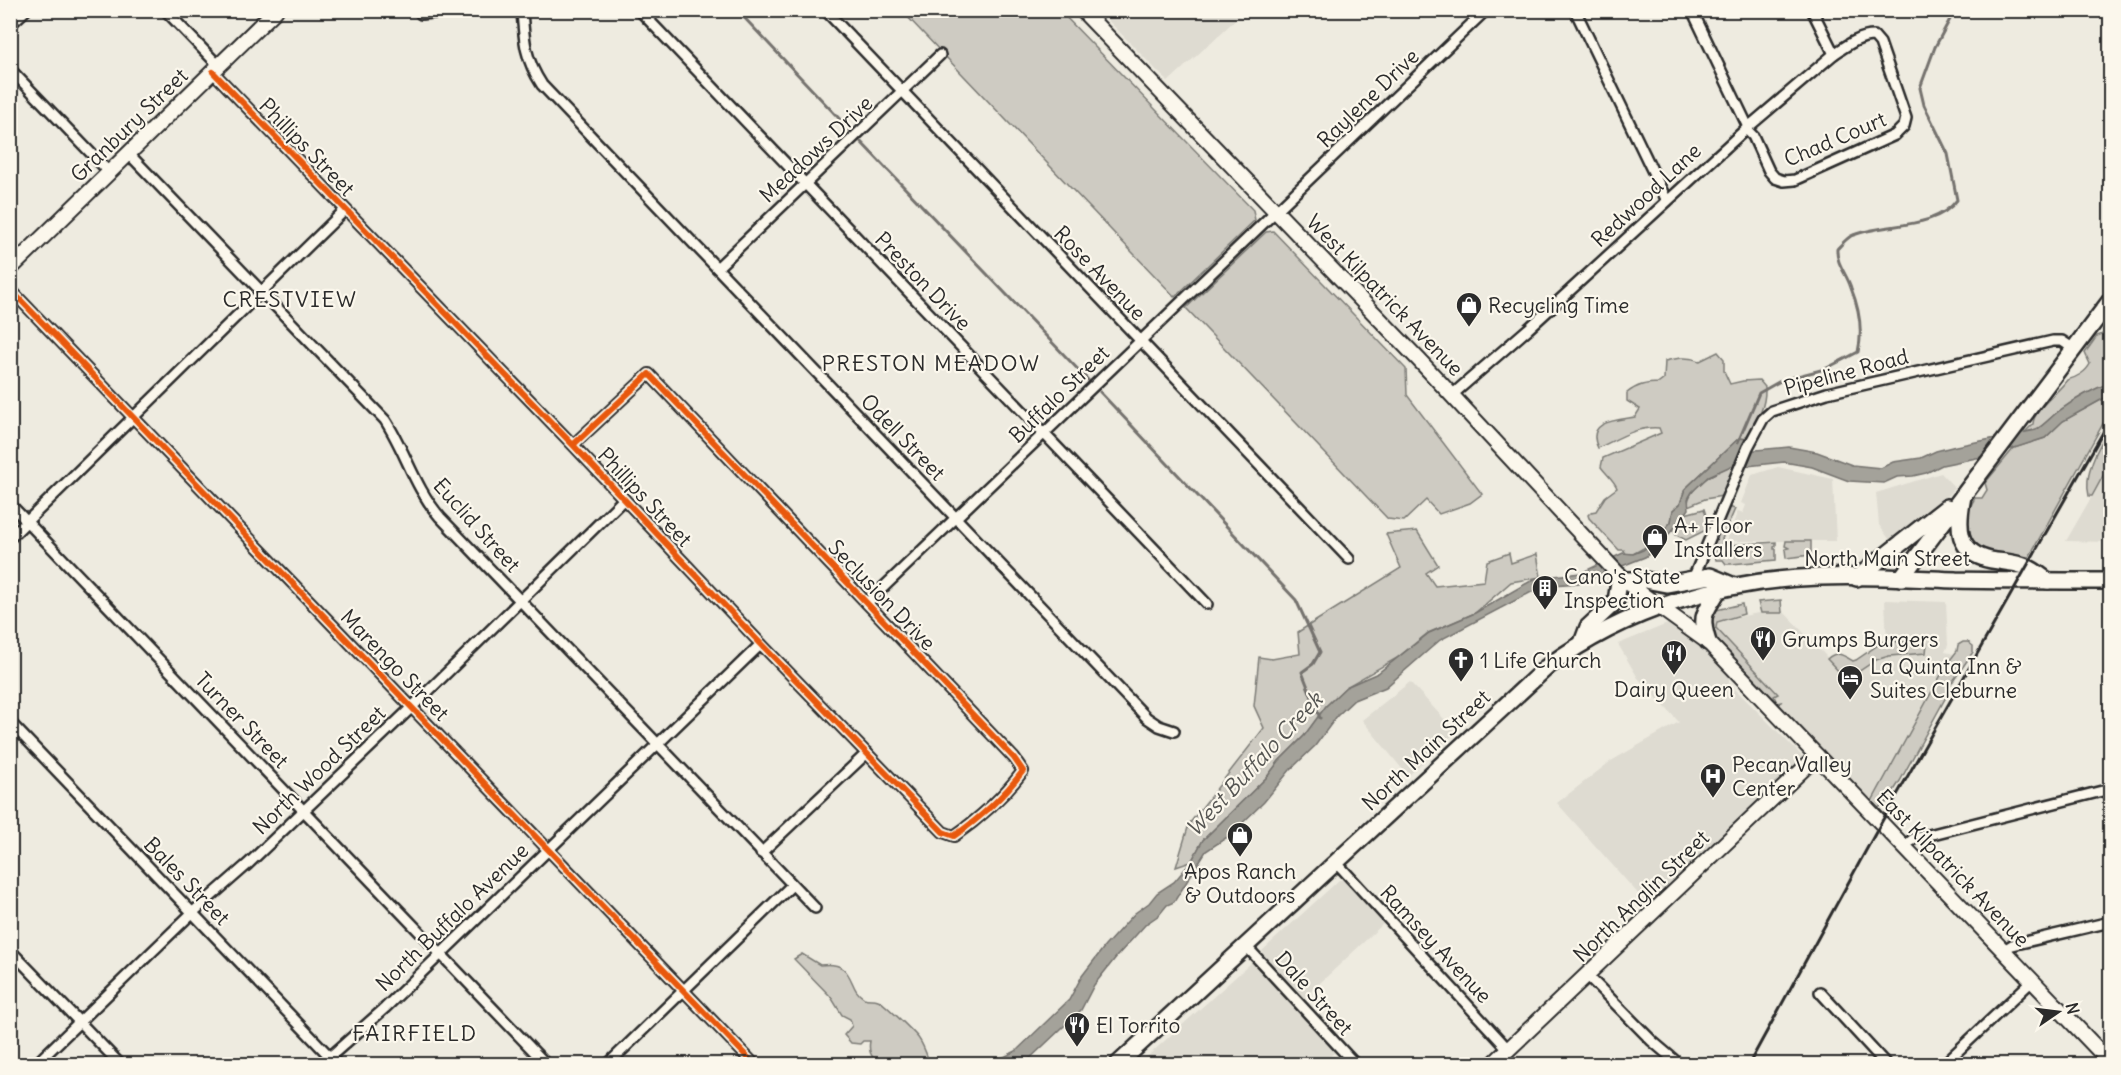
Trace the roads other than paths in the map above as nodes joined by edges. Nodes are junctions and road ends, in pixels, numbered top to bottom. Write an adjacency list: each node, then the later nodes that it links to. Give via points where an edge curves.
1 (26, 10): 14 (street)
2 (165, 10): 19 (street, Phillips Street)
3 (276, 10): 19 (street, Granbury Street)
4 (471, 10): 13 (street)
5 (522, 10): 28 (street, Odell Street, via 526,54 542,85)
6 (637, 10): 24 (street, Preston Drive)
7 (825, 10): 20 (street, Rose Avenue)
8 (1082, 10): 27 (street, West Kilpatrick Avenue)
9 (1486, 10): 27 (street, Raylene Drive)
10 (1575, 10): 25 (street)
11 (1692, 10): 21 (street)
12 (1812, 10): 16 (street)
13 (421, 14)
14 (10, 25)
15 (1874, 36): 16 (street, Redwood Lane, via 1865,36); 21 (street, Chad Court, via 1880,43 1905,118 1904,126 1895,135 1795,180 1784,181 1769,171)
16 (1834, 54): 21 (street, Redwood Lane)
17 (940, 56): 20 (street, Meadows Drive)
18 (10, 69): 23 (street)
19 (216, 69): 22 (street, Granbury Street); 26 (street, Phillips Street)
20 (903, 92): 24 (street, Meadows Drive); 33 (street, Rose Avenue)
21 (1747, 128): 25 (street, Redwood Lane)
22 (129, 154): 23 (street, Granbury Street); 31 (street, Euclid Street)
23 (110, 173): 29 (street, Granbury Street)
24 (806, 184): 28 (street, Meadows Drive); 37 (street, Preston Drive)
25 (1667, 201): 35 (street, Redwood Lane)
26 (345, 210): 31 (street); 38 (street, Phillips Street)
27 (1276, 213): 33 (street, Buffalo Street); 35 (street, West Kilpatrick Avenue)
28 (717, 268): 42 (street, Odell Street)
29 (10, 269)
30 (10, 289): 36 (street, Marengo Street)
31 (261, 292): 36 (street); 53 (street, Euclid Street, via 385,420 428,503)
32 (2109, 305): 34 (main road)
33 (1141, 341): 37 (street, Buffalo Street); 45 (street, Rose Avenue)
34 (2074, 349): 39 (main road); 49 (street, Pipeline Road, via 2062,341 2053,341 1827,393 1772,411 1763,419 1748,447)
35 (1452, 395): 46 (street, West Kilpatrick Avenue)
36 (133, 418): 43 (street); 60 (street, Marengo Street)
37 (1044, 433): 42 (street, Buffalo Street); 55 (street, Preston Drive)
38 (573, 445): 40 (street, Phillips Street); 54 (street, Seclusion Drive, via 649,374)
39 (1963, 494): 47 (main road); 48 (main road); 50 (main road, via 1959,526 1970,551 1988,559 2026,566)
40 (624, 499): 53 (street, North Wood Street); 59 (street, Phillips Street)
41 (10, 504): 43 (street, Turner Street)
42 (955, 517): 54 (street, Buffalo Street); 62 (street, Odell Street, via 1147,718)
43 (27, 522): 44 (street); 67 (street, Turner Street)
44 (10, 538)
45 (1349, 559)
46 (1623, 578): 49 (main road, via 1666,584); 56 (street, West Kilpatrick Avenue); 58 (main road, via 1616,601 1588,627)
47 (1857, 578): 48 (main road, North Main Street); 52 (main road, North Main Street, via 1818,577)
48 (1901, 578): 50 (main road, North Main Street)
49 (1694, 579): 52 (main road, via 1710,576)
50 (2048, 581): 51 (main road, North Main Street)
51 (2110, 581)
52 (1727, 587): 56 (main road, North Main Street); 57 (main road, via 1703,617)
53 (521, 601): 60 (street, North Wood Street); 63 (street, Euclid Street)
54 (867, 603): 68 (street, Seclusion Drive, via 1023,771 1015,783)
55 (1207, 604)
56 (1660, 607): 57 (street, East Kilpatrick Avenue); 58 (main road, North Main Street, via 1620,622)
57 (1708, 642): 65 (street, East Kilpatrick Avenue)
58 (1582, 643): 72 (main road, North Main Street, via 1547,667)
59 (761, 644): 63 (street, North Buffalo Avenue); 64 (street, Phillips Street)
60 (412, 706): 67 (street, North Wood Street); 70 (street, Marengo Street)
61 (10, 722): 75 (street, Bales Street)
62 (1174, 731)
63 (658, 743): 70 (street, North Buffalo Avenue); 71 (street, Euclid Street)
64 (867, 753): 68 (street, Phillips Street, via 943,832); 71 (street)
65 (1817, 756): 69 (street, East Kilpatrick Avenue); 81 (street, North Anglin Street)
66 (2110, 789): 69 (street, via 1913,839)
67 (304, 810): 75 (street, North Wood Street); 80 (street, Turner Street)
68 (954, 836)
69 (1904, 847): 79 (street, East Kilpatrick Avenue)
70 (549, 849): 80 (street, North Buffalo Avenue); 83 (street, Marengo Street)
71 (761, 853): 73 (street, Euclid Street)
72 (1336, 862): 77 (main road, North Main Street); 86 (street, Ramsey Avenue)
73 (792, 885): 74 (street, Euclid Street); 83 (street)
74 (816, 908)
75 (192, 913): 85 (street, North Wood Street); 87 (street, Bales Street)
76 (2110, 922): 79 (street, via 2012,945)
77 (1246, 946): 95 (main road, North Main Street); 96 (street, Dale Street)
78 (10, 950): 85 (street)
79 (2002, 951): 82 (street, East Kilpatrick Avenue)
80 (440, 954): 87 (street, North Buffalo Avenue); 92 (street, Turner Street)
81 (1588, 976): 86 (street, North Anglin Street); 98 (street)
82 (2032, 981): 88 (street, East Kilpatrick Avenue); 100 (street)
83 (684, 992): 93 (street); 94 (street, Marengo Street)
84 (1820, 992): 99 (street)
85 (80, 1022): 89 (street, North Wood Street); 90 (street)
86 (1509, 1050): 97 (street, North Anglin Street)
87 (333, 1061): 91 (street, North Buffalo Avenue)
88 (2110, 1062)
89 (36, 1065)
90 (120, 1065)
91 (322, 1065)
92 (546, 1065)
93 (608, 1065)
94 (754, 1065)
95 (1118, 1065)
96 (1355, 1065)
97 (1493, 1065)
98 (1679, 1065)
99 (1886, 1065)
100 (1944, 1065)

